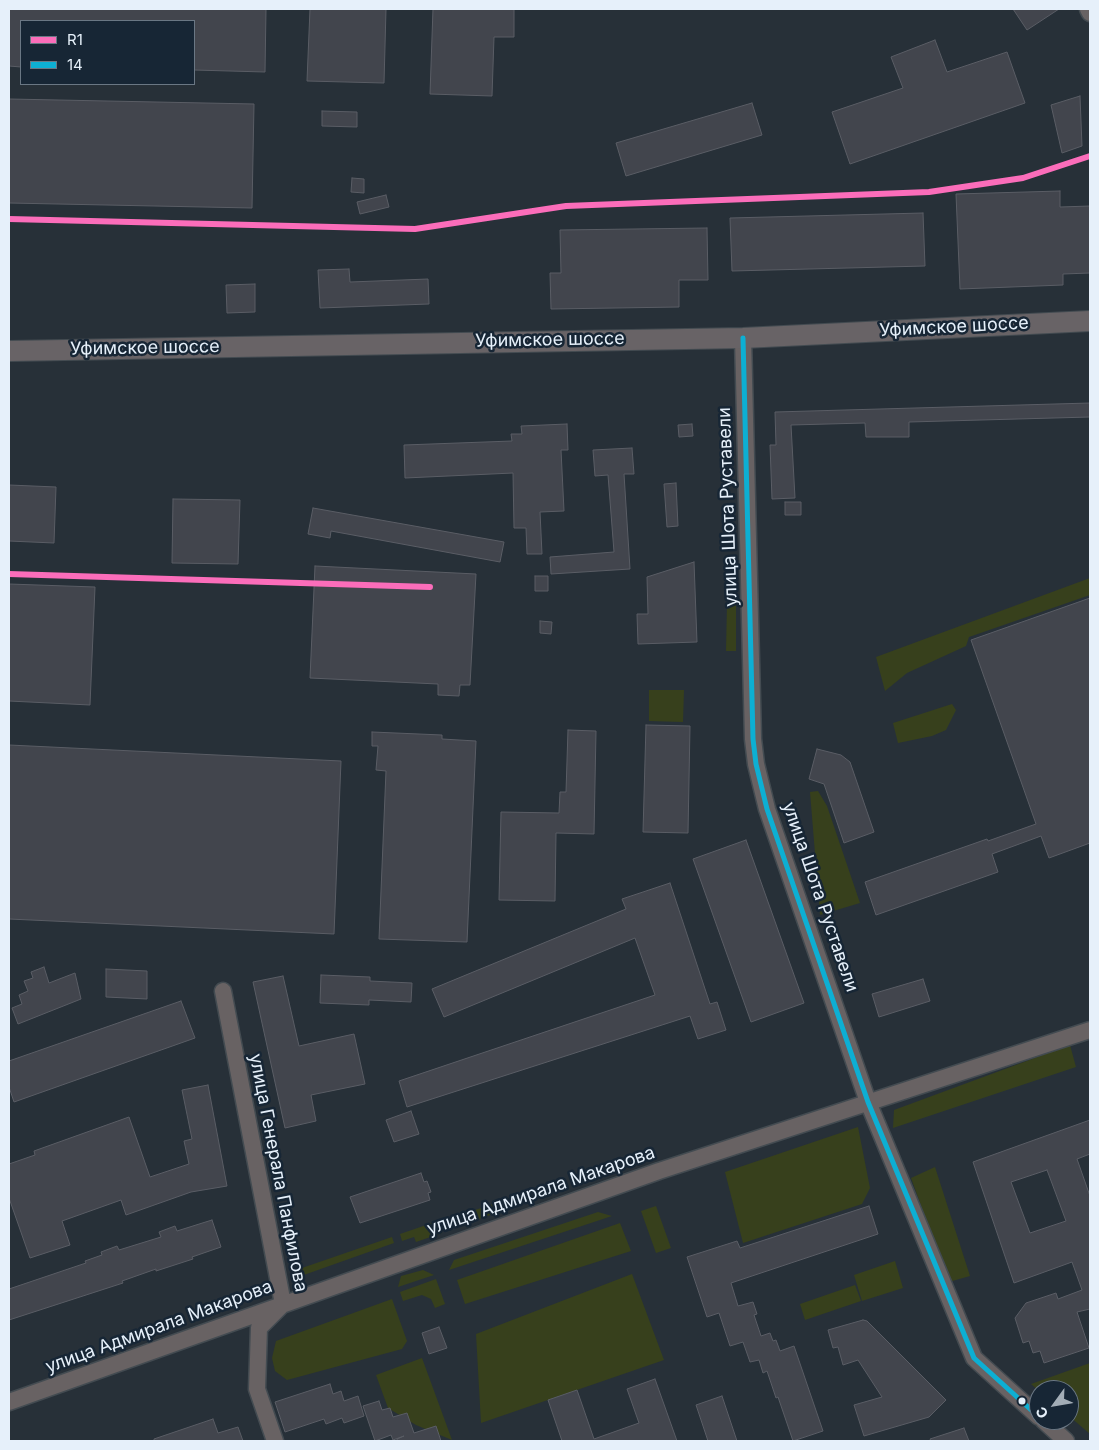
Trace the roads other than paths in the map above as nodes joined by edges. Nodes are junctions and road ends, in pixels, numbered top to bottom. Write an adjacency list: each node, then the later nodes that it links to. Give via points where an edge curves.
1 (1088, 9): 2 (street)
2 (1090, 12)
3 (1090, 321): 4 (main road, Уфимское шоссе)
4 (742, 338): 5 (main road, Уфимское шоссе); 8 (street, улица Шота Руставели, via 756,764 776,834)
5 (9, 351)
6 (224, 991): 9 (street, улица Генерала Панфилова)
7 (1090, 1030): 8 (street, улица Адмирала Макарова)
8 (868, 1102): 9 (street, улица Адмирала Макарова, via 659,1171); 11 (street, улица Шота Руставели, via 974,1358)
9 (283, 1304): 10 (street, улица Адмирала Макарова); 13 (street, улица Генерала Панфилова, via 259,1328 257,1389)
10 (9, 1402)
11 (1029, 1408)
12 (1054, 1430): 14 (street)
13 (275, 1441)
14 (1066, 1441)

